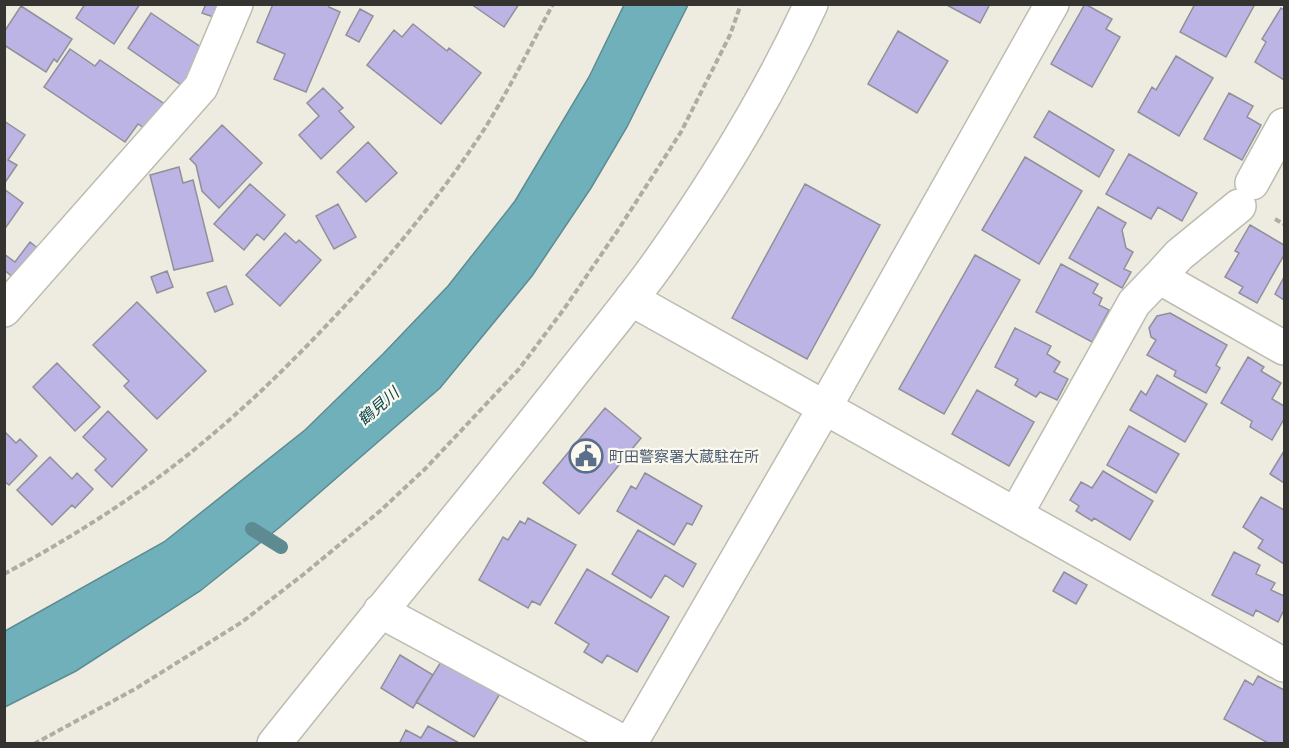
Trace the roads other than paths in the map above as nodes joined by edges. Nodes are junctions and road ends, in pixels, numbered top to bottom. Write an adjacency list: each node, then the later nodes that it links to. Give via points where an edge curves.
1 (236, 4): 7 (street, via 201,87)
2 (811, 4): 6 (street, via 741,138)
3 (1052, 4): 9 (street)
4 (1284, 125): 5 (street, via 1246,195)
5 (1159, 277): 8 (street); 10 (street, via 1134,303)
6 (631, 299): 9 (street); 11 (street)
7 (4, 310)
8 (1284, 348)
9 (825, 407): 10 (street); 14 (street)
10 (1017, 514): 12 (street)
11 (380, 611): 13 (street); 14 (street)
12 (1284, 665)
13 (274, 744)
14 (629, 744)

